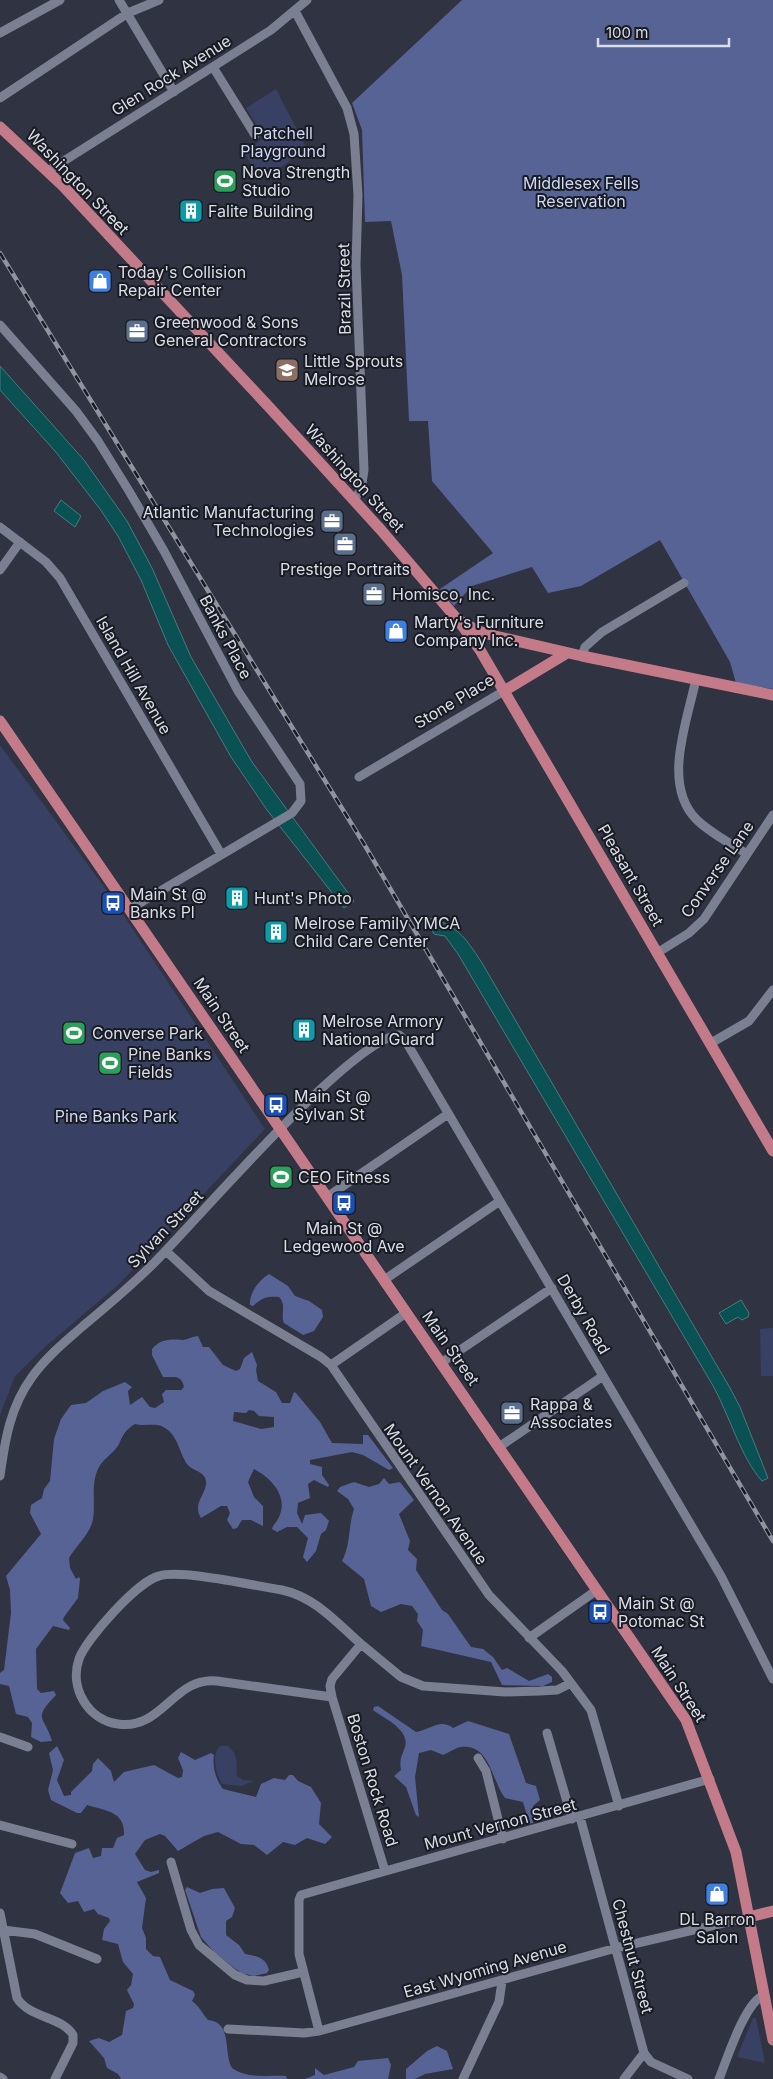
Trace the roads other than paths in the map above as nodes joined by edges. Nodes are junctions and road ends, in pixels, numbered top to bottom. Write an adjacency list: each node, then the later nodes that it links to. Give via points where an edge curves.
1 (60, 0): 7 (street)
2 (119, 0): 6 (street)
3 (160, 0): 6 (street)
4 (307, 0): 5 (street, Glen Rock Avenue)
5 (295, 11): 8 (street, Glen Rock Avenue); 15 (street, Brazil Street, via 347,108 353,128 357,166 356,265 364,470 361,490)
6 (128, 13): 9 (street); 10 (street)
7 (0, 33)
8 (213, 67): 9 (street, Glen Rock Avenue); 12 (street)
9 (174, 92): 13 (street, Glen Rock Avenue)
10 (0, 98)
11 (0, 126): 13 (main road, Washington Street)
12 (255, 135)
13 (48, 171): 15 (main road, Washington Street)
14 (0, 325): 29 (street, Banks Place, via 98,441 164,551 238,691 300,784 301,801 292,812)
15 (354, 499): 20 (main road, Washington Street)
16 (0, 527): 17 (street, Island Hill Avenue)
17 (20, 542): 18 (street); 29 (street, Island Hill Avenue, via 46,562 60,578)
18 (0, 570)
19 (684, 583): 22 (street, via 602,632 585,647)
20 (457, 619): 21 (main road, Washington Street, via 473,629 495,636); 24 (main road, Pleasant Street)
21 (566, 653): 22 (main road, Washington Street); 24 (main road, Stone Place)
22 (582, 656): 23 (main road, Washington Street)
23 (696, 679): 25 (main road, Washington Street); 30 (street, via 678,764 680,791 685,804 698,820)
24 (504, 691): 27 (street, Stone Place); 32 (main road, Pleasant Street)
25 (773, 695)
26 (0, 721): 31 (main road, Main Street)
27 (359, 777)
28 (773, 815): 30 (street, Converse Lane)
29 (221, 854): 31 (street, Banks Place)
30 (747, 854): 32 (street, Converse Lane, via 704,919 689,933)
31 (130, 909): 37 (main road, Main Street)
32 (657, 953): 35 (main road, Pleasant Street)
33 (773, 990): 35 (street, via 749,1021)
34 (399, 1036): 36 (street, Derby Road, via 405,1040); 37 (street, Sylvan Street, via 391,1037 348,1065)
35 (711, 1043): 38 (main road, Pleasant Street)
36 (448, 1114): 39 (street); 40 (street, Derby Road)
37 (281, 1130): 39 (main road, Main Street); 41 (street, Sylvan Street)
38 (773, 1151)
39 (327, 1197): 42 (main road, Main Street)
40 (500, 1201): 42 (street); 43 (street, Derby Road)
41 (166, 1251): 46 (street, Mount Vernon Avenue, via 209,1291); 49 (street, Sylvan Street, via 51,1354 33,1375 7,1428)
42 (384, 1280): 44 (main road, Main Street)
43 (552, 1288): 45 (street); 47 (street, Derby Road)
44 (406, 1313): 45 (main road, Main Street); 46 (street)
45 (441, 1363): 48 (main road, Main Street)
46 (330, 1365): 51 (street, Mount Vernon Avenue, via 489,1595)
47 (603, 1376): 48 (street); 53 (street, Derby Road, via 721,1576)
48 (498, 1447): 50 (main road, Main Street)
49 (0, 1476)
50 (597, 1590): 51 (street); 60 (main road, Main Street, via 684,1718)
51 (529, 1638): 54 (street, Mount Vernon Avenue)
52 (361, 1644): 54 (street, Boston Rock Road, via 400,1677 429,1687 540,1692 556,1690); 55 (street, Boston Rock Road, via 332,1679); 55 (street, Boston Rock Road, via 296,1593 169,1574 154,1577 136,1588 87,1644 78,1660 76,1672 80,1696 91,1711 106,1721 123,1725 152,1718 182,1690 203,1681)
53 (773, 1679)
54 (571, 1683): 61 (street, Mount Vernon Avenue, via 592,1712)
55 (332, 1697): 67 (street, Boston Rock Road)
56 (547, 1733): 62 (street, Chestnut Street)
57 (0, 1737): 58 (street)
58 (28, 1747)
59 (478, 1758): 64 (street, via 486,1771)
60 (710, 1779): 61 (street, Mount Vernon Street); 70 (main road, Main Street, via 736,1852)
61 (618, 1806): 62 (street, Mount Vernon Street)
62 (576, 1818): 64 (street, Mount Vernon Street); 72 (street, Chestnut Street)
63 (0, 1825): 65 (street)
64 (503, 1839): 67 (street, Mount Vernon Street)
65 (72, 1844)
66 (172, 1862): 74 (street, via 191,1930 199,1945 247,1980 264,1981)
67 (385, 1871): 74 (street, Mount Vernon Street, via 299,1897 298,1946)
68 (773, 1911): 70 (main road)
69 (0, 1914): 71 (street)
70 (749, 1917): 72 (street, East Wyoming Avenue); 76 (main road, Main Street)
71 (2, 1927): 73 (street, via 35,1934); 83 (street, via 19,2002 67,2028 73,2035 73,2043)
72 (616, 1948): 75 (street, East Wyoming Avenue); 80 (street, Chestnut Street)
73 (97, 1959)
74 (303, 1972): 78 (street)
75 (502, 1981): 78 (street, East Wyoming Avenue); 84 (street, via 499,2002)
76 (764, 1994): 79 (main road, Main Street); 87 (street, via 748,2011)
77 (228, 2029): 78 (street, East Wyoming Avenue)
78 (319, 2031)
79 (773, 2040)
80 (644, 2053): 85 (street); 86 (street, via 651,2062)
81 (0, 2077): 82 (street)
82 (3, 2079)
83 (55, 2079)
84 (463, 2079)
85 (624, 2079)
86 (688, 2079)
87 (719, 2079)

